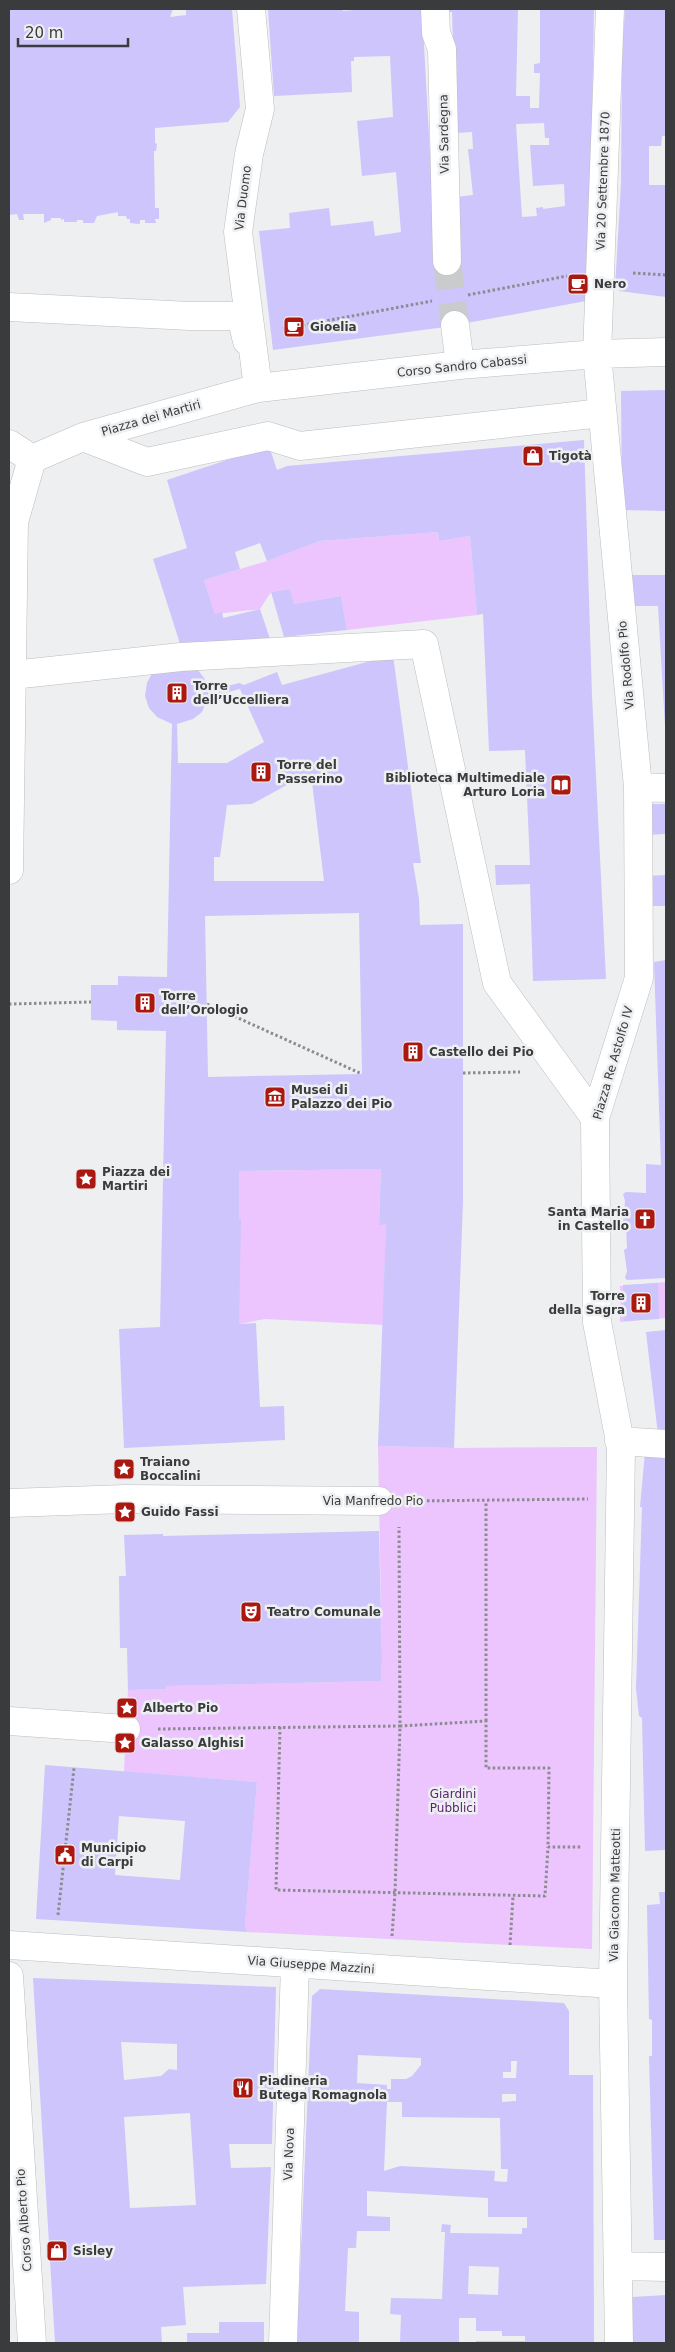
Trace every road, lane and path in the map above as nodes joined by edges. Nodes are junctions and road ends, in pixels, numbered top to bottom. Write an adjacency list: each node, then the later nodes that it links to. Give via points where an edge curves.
1 (251, 9): 10 (street, Via Duomo, via 260,109 248,154 238,232)
2 (434, 9): 4 (street, Via Sardegna, via 436,33 442,49)
3 (610, 9): 8 (street, Via 20 Settembre 1870)
4 (447, 261)
5 (9, 307): 10 (street, via 241,316)
6 (455, 325): 9 (street)
7 (666, 352): 8 (street, Corso Sandro Cabassi)
8 (597, 354): 9 (street, Corso Sandro Cabassi); 11 (street, Via Rodolfo Pio)
9 (460, 365): 10 (street, Corso Sandro Cabassi)
10 (259, 396): 12 (street, Piazza dei Martiri)
11 (602, 413): 12 (street, via 300,446 268,436 147,462); 16 (street, Via Rodolfo Pio)
12 (83, 437): 14 (street, Piazza dei Martiri)
13 (9, 444): 14 (street)
14 (32, 459): 15 (street, via 14,522)
15 (12, 675): 18 (street); 23 (street, via 181,657 424,644 497,983)
16 (638, 787): 17 (street); 19 (street, Via Rodolfo Pio)
17 (666, 788)
18 (9, 870)
19 (639, 978): 26 (street, Piazza Re Astolfo IV)
20 (91, 1002): 21 (path)
21 (9, 1004)
22 (207, 1004): 25 (path)
23 (561, 1071): 24 (path); 26 (street)
24 (463, 1073)
25 (362, 1074)
26 (595, 1118): 27 (street, Piazza Re Astolfo IV, via 597,1322)
27 (620, 1444): 28 (street); 29 (street, Via Giacomo Matteotti)
28 (666, 1444)
29 (621, 1499): 30 (path, Via Manfredo Pio); 40 (street, Via Giacomo Matteotti)
30 (486, 1500): 31 (path, Via Manfredo Pio); 34 (path)
31 (389, 1501): 32 (street, Via Manfredo Pio, via 125,1499); 35 (path)
32 (9, 1503)
33 (9, 1721): 37 (street)
34 (486, 1722): 35 (path); 39 (path, via 486,1768 550,1768)
35 (400, 1726): 36 (path); 41 (path)
36 (280, 1727): 37 (path); 41 (path, via 276,1890)
37 (126, 1729)
38 (74, 1768): 44 (path)
39 (548, 1847): 40 (path); 42 (path, via 545,1896)
40 (615, 1848): 49 (street, Via Giacomo Matteotti)
41 (395, 1893): 42 (path); 46 (path)
42 (513, 1896): 48 (path)
43 (9, 1945): 44 (street, Via Giuseppe Mazzini)
44 (54, 1948): 45 (street, Via Giuseppe Mazzini)
45 (295, 1964): 46 (street, Via Giuseppe Mazzini); 53 (street, Via Nova)
46 (389, 1970): 48 (street, Via Giuseppe Mazzini)
47 (9, 1976): 52 (street, Corso Alberto Pio)
48 (507, 1977): 49 (street, Via Giuseppe Mazzini)
49 (614, 1984): 50 (street, Via Giacomo Matteotti)
50 (618, 2266): 51 (street); 54 (street, Via Giacomo Matteotti)
51 (666, 2267)
52 (32, 2343)
53 (283, 2343)
54 (619, 2343)

